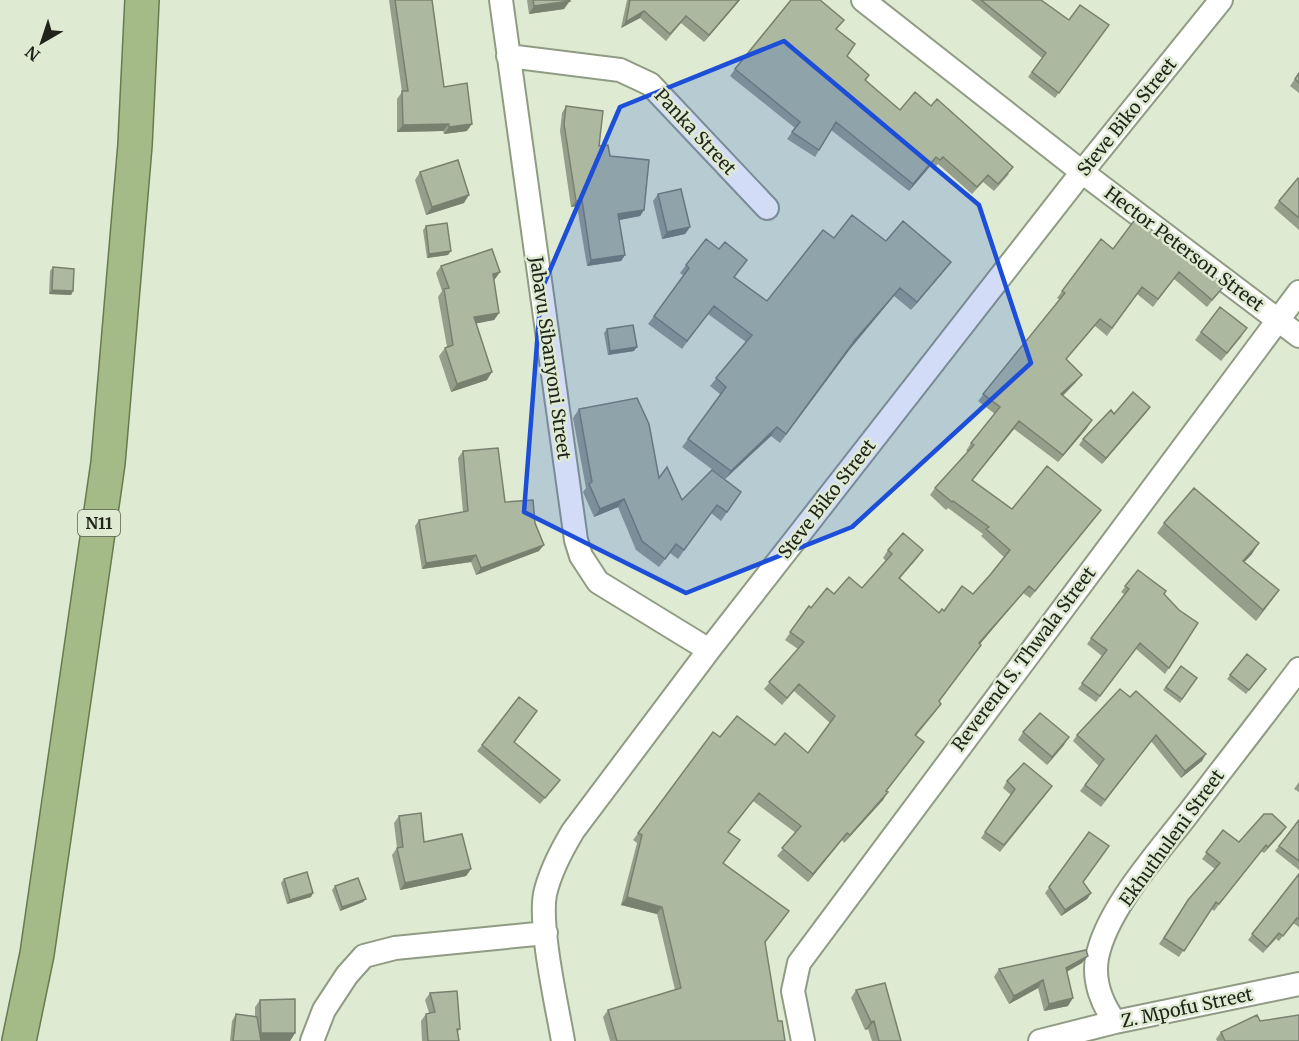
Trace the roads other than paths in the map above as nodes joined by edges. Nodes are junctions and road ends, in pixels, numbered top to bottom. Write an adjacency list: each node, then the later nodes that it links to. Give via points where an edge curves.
1 (142, 0): 16 (highway, N11, via 122,318 108,463 37,954)
2 (501, 0): 5 (street, Jabavu Sibanyoni Street)
3 (863, 0): 6 (street, Hector Peterson Street)
4 (1221, 0): 6 (street, Steve Biko Street)
5 (508, 56): 7 (street, Panka Street, via 620,70 650,84); 11 (street, Jabavu Sibanyoni Street, via 581,556 598,582)
6 (1083, 172): 9 (street, Hector Peterson Street); 11 (street, Steve Biko Street)
7 (767, 208)
8 (1299, 292): 9 (street, Reverend S. Thwala Street)
9 (1278, 320): 10 (street, Hector Peterson Street); 19 (street, Reverend S. Thwala Street, via 799,963 793,991)
10 (1299, 336)
11 (709, 650): 13 (street, Steve Biko Street, via 618,768 558,856 545,896)
12 (1299, 669): 15 (street, Ekhuthuleni Street, via 1128,892 1105,935 1097,958 1097,984)
13 (546, 933): 17 (street, via 395,948 364,957 324,1010); 18 (street, Steve Biko Street)
14 (1299, 984): 15 (street, Z. Mpofu Street)
15 (1115, 1022): 20 (street, Z. Mpofu Street)
16 (19, 1041)
17 (312, 1041)
18 (563, 1041)
19 (803, 1041)
20 (1040, 1041)

